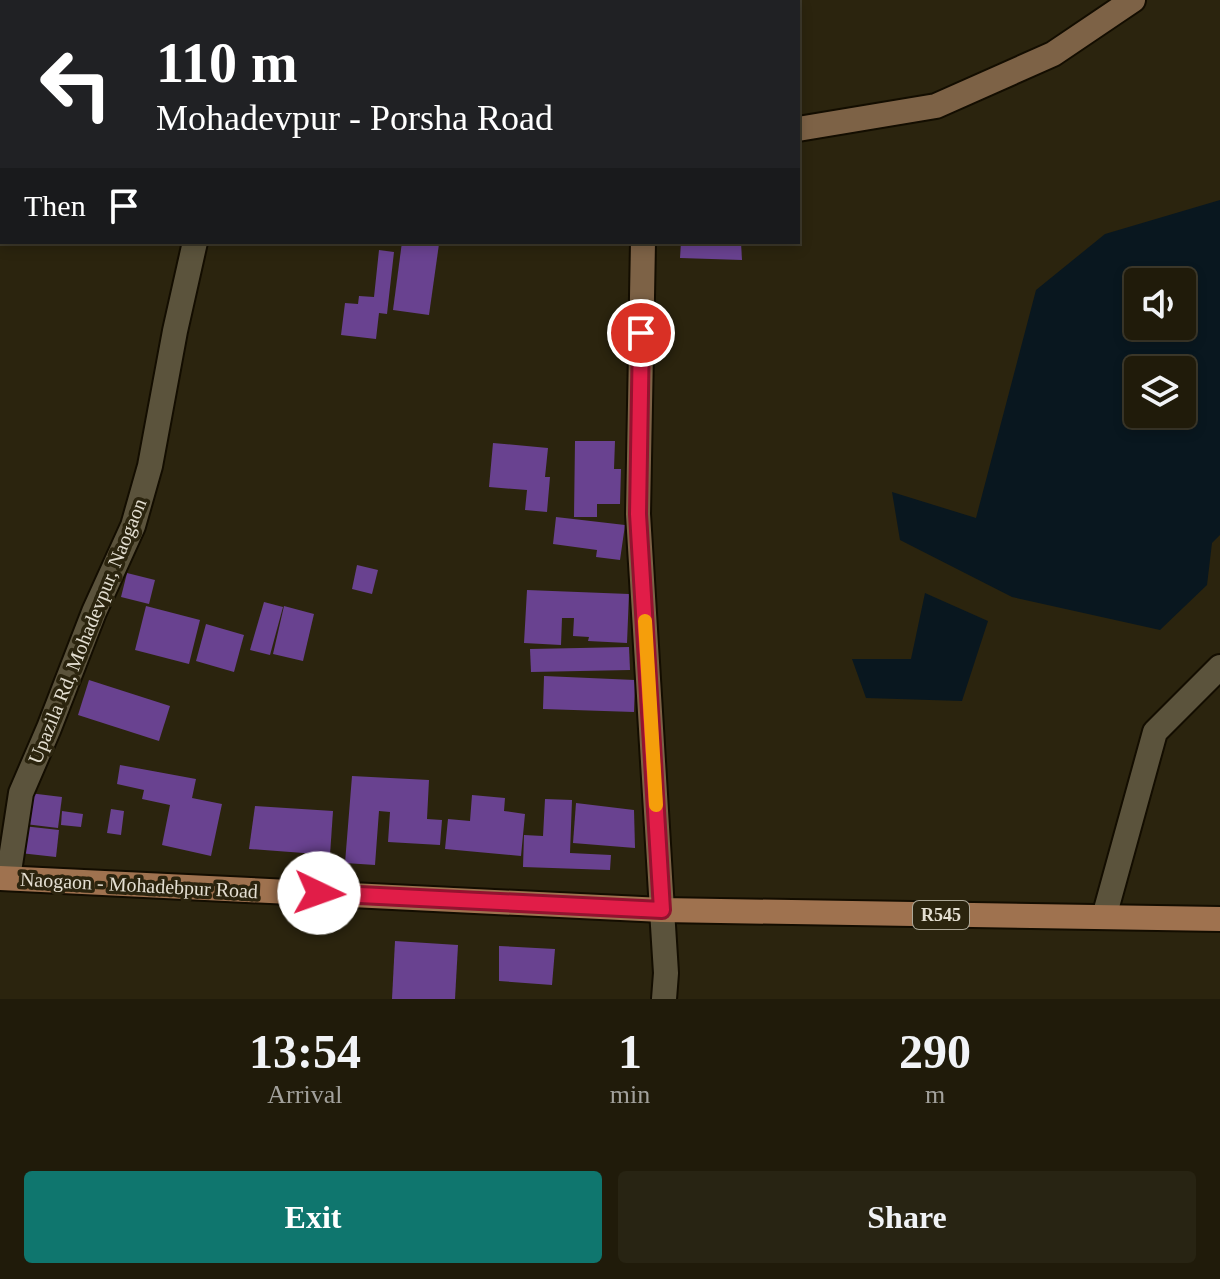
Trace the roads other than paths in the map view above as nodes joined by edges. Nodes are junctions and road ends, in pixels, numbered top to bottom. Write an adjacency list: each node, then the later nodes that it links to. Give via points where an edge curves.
1 (1133, 0): 2 (main road, via 1053,54 936,106)
2 (800, 129)
3 (195, 244): 6 (street, Upazila Rd, Mohadevpur, Naogaon, via 133,526 21,793)
4 (643, 244): 7 (main road, via 638,514)
5 (1220, 667): 8 (street, via 1155,732)
6 (4, 878): 7 (main road, Naogaon - Mohadebpur Road / R545)
7 (662, 910): 8 (main road, R545); 10 (street)
8 (1104, 917): 9 (main road, R545)
9 (1220, 919)
10 (664, 999)

